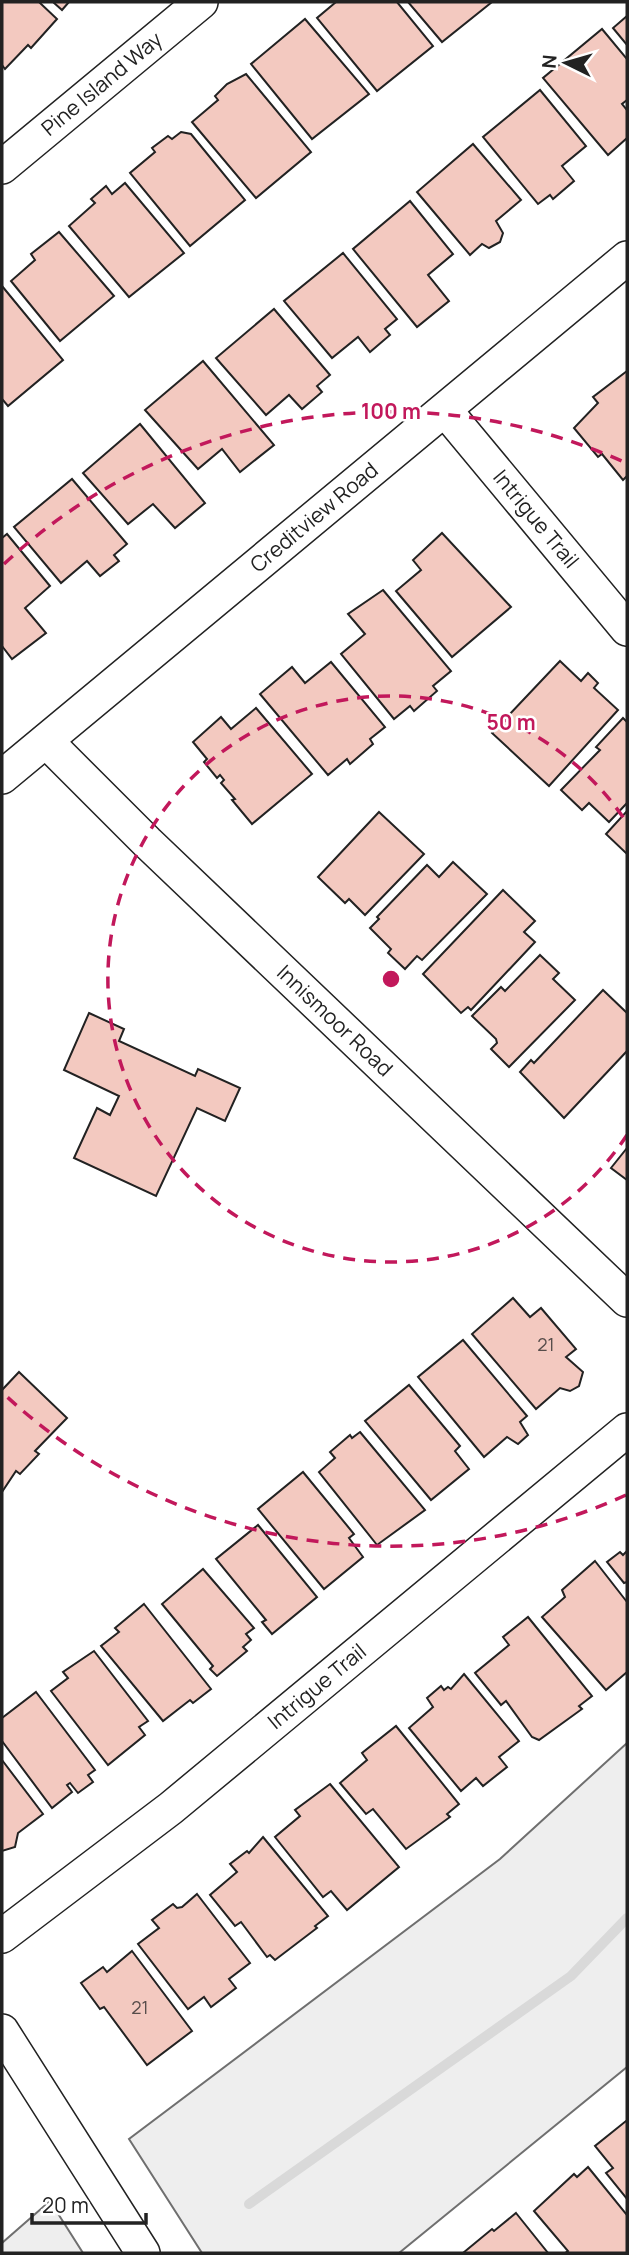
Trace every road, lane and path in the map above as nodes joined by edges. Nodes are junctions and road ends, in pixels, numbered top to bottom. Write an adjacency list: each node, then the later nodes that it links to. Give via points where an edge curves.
1 (201, 2): 2 (street, Pine Island Way)
2 (2, 167)
3 (627, 258): 4 (street, Creditview Road)
4 (445, 410): 5 (street, Intrigue Trail); 6 (street, Creditview Road)
5 (627, 629)
6 (46, 741): 7 (street, Creditview Road); 8 (street, Innismoor Road)
7 (2, 777)
8 (627, 1300)
9 (627, 1430): 10 (street, Intrigue Trail, via 171,1808)
10 (2, 1936)
11 (2, 2031): 12 (street)
12 (143, 2253)

